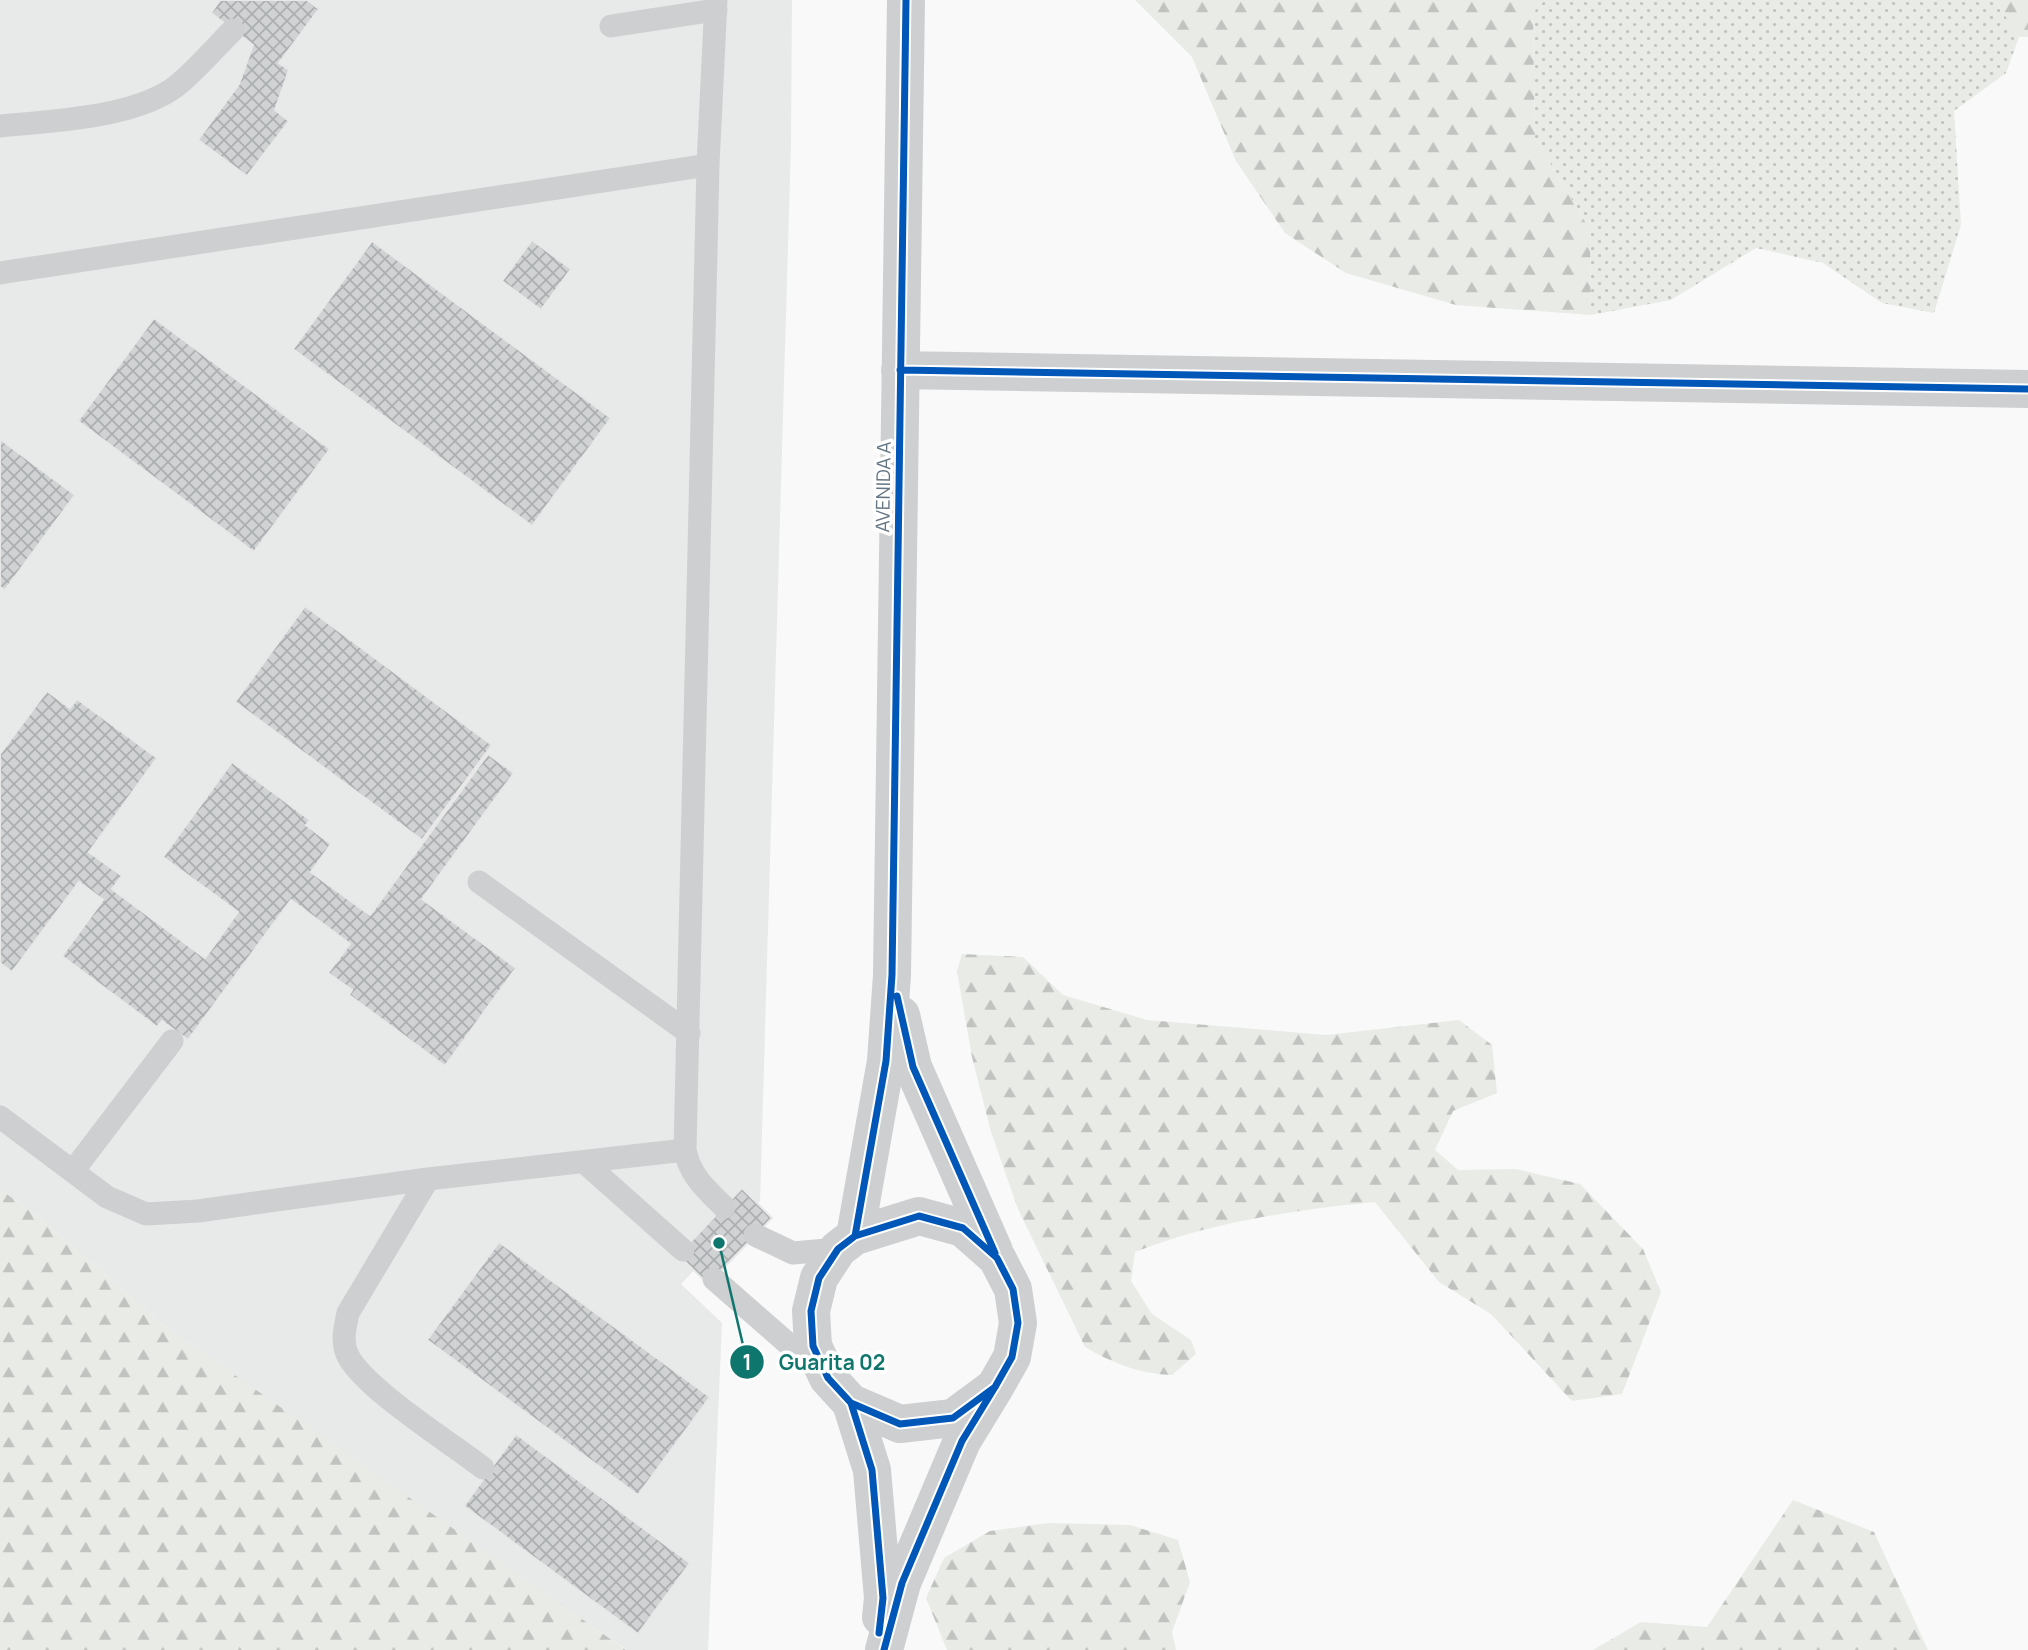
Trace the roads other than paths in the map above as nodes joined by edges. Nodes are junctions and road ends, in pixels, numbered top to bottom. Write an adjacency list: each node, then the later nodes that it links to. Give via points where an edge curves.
1 (906, 0): 8 (street, AVENIDA A)
2 (716, 5): 3 (lane); 6 (lane)
3 (611, 26)
4 (233, 30): 5 (lane, via 178,85 155,99 85,118)
5 (0, 127)
6 (708, 165): 7 (lane); 12 (lane)
7 (0, 273)
8 (900, 370): 9 (street); 11 (street, AVENIDA A)
9 (2028, 389)
10 (479, 882): 12 (lane)
11 (892, 975): 21 (street, via 886,1062); 23 (street, via 913,1067)
12 (689, 1033): 15 (lane)
13 (172, 1041): 17 (lane)
14 (0, 1116): 17 (lane)
15 (685, 1150): 16 (lane); 19 (lane, via 696,1178)
16 (584, 1162): 18 (lane); 22 (lane)
17 (73, 1171): 18 (lane, via 107,1197 146,1214)
18 (428, 1179): 27 (lane, via 348,1313 343,1336 348,1356 366,1380)
19 (724, 1207)
20 (755, 1235): 21 (lane, via 793,1253)
21 (846, 1242): 23 (street, via 919,1216 963,1228); 26 (street, via 819,1278 811,1311 813,1346)
22 (682, 1250)
23 (997, 1258): 25 (street, via 1013,1289 1018,1323 1012,1357)
24 (714, 1279): 26 (lane)
25 (995, 1387): 26 (street, via 953,1418 900,1424); 29 (street, via 962,1441 902,1583)
26 (839, 1390): 28 (street, via 873,1470 883,1598)
27 (483, 1468)
28 (877, 1650)
29 (884, 1650)

